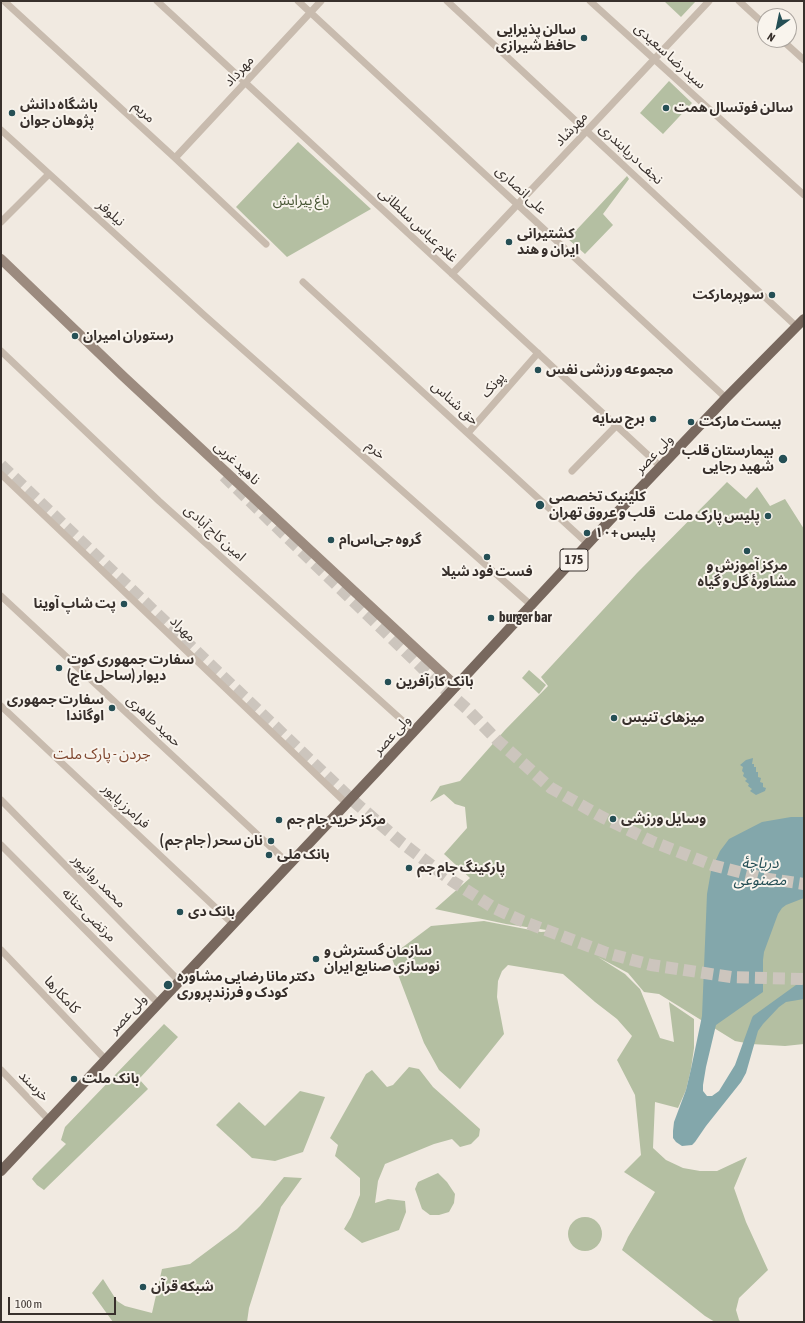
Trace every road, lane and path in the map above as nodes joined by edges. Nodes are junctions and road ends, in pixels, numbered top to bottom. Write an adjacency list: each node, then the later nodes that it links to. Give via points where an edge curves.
1 (4, 1): 17 (street, مریم)
2 (157, 1): 14 (street, غلام عباس سلطانی)
3 (298, 1): 9 (street, علی انصاری)
4 (321, 1): 9 (street, مهرداد)
5 (447, 1): 16 (street, نجف دریابندری)
6 (590, 1): 12 (street, سید رضا سعیدی)
7 (709, 1): 12 (street, مهرشاد)
8 (739, 1): 10 (street)
9 (311, 13): 14 (street, مهرداد); 20 (street, علی انصاری)
10 (757, 18)
11 (791, 48): 13 (street)
12 (654, 59): 16 (street, مهرشاد); 19 (street, سید رضا سعیدی)
13 (804, 60)
14 (245, 83): 17 (street, مهرداد); 24 (street, غلام عباس سلطانی)
15 (1, 130): 18 (street, نیلوفر)
16 (587, 131): 20 (street, مهرشاد); 28 (street, نجف دریابندری)
17 (175, 158): 22 (street, مریم)
18 (49, 174): 21 (street); 26 (street, نیلوفر)
19 (804, 195)
20 (518, 205): 24 (street, مهرشاد); 31 (street, علی انصاری)
21 (1, 222)
22 (266, 244)
23 (1, 259): 40 (main road, ناهید غربی, via 124,378)
24 (452, 274): 30 (street, غلام عباس سلطانی)
25 (303, 282): 33 (street, حق شناس)
26 (204, 315): 39 (street, خرم)
27 (804, 319): 28 (main road, ولی عصر / 175)
28 (797, 326): 31 (main road, ولی عصر / 175)
29 (1, 351): 42 (street, امین کاج آبادی, via 159,501)
30 (538, 353): 32 (street, غلام عباس سلطانی); 33 (street, پونک)
31 (726, 398): 34 (main road, ولی عصر / 175)
32 (616, 426): 34 (street, غلام عباس سلطانی); 35 (street)
33 (468, 433): 37 (street, حق شناس)
34 (661, 467): 37 (main road, ولی عصر / 175)
35 (572, 471)
36 (1, 474): 44 (street, مهراد)
37 (588, 544): 39 (main road, ولی عصر / 175)
38 (1, 596): 46 (street, حمید طاهری)
39 (531, 606): 40 (main road, ولی عصر / 175)
40 (456, 686): 42 (main road, ولی عصر / 175)
41 (1, 706): 47 (street, فرامرز پایور)
42 (414, 731): 44 (main road, ولی عصر / 175)
43 (1, 800): 49 (street, محمد روانپور)
44 (346, 802): 46 (main road, ولی عصر / 175)
45 (1, 845): 50 (street, مرتضی حنانه)
46 (289, 864): 47 (main road, ولی عصر / 175)
47 (233, 924): 49 (main road, ولی عصر / 175)
48 (1, 950): 51 (street, کامکارها)
49 (179, 981): 50 (main road, ولی عصر / 175)
50 (158, 1003): 51 (main road, ولی عصر / 175)
51 (105, 1059): 53 (main road, ولی عصر / 175)
52 (1, 1070): 53 (street, خرسند)
53 (49, 1120): 54 (main road, ولی عصر / 175)
54 (1, 1171)

